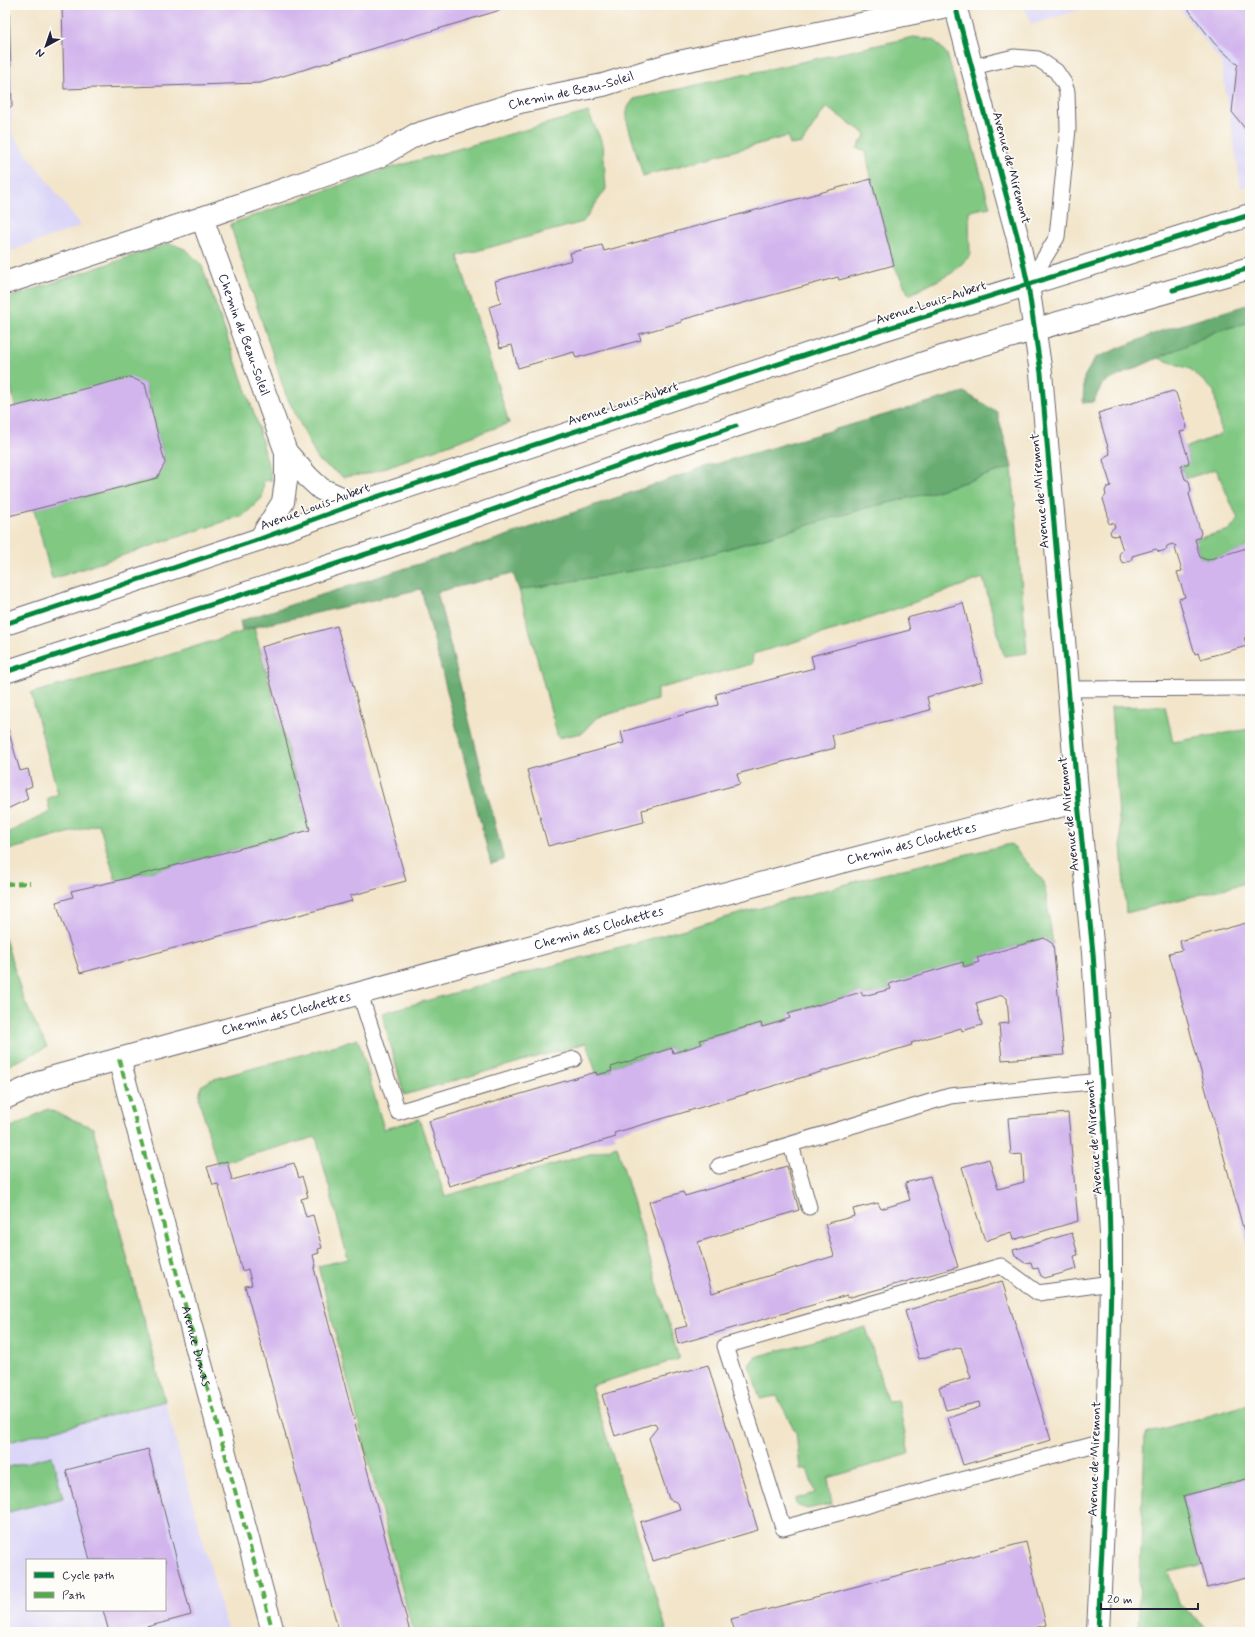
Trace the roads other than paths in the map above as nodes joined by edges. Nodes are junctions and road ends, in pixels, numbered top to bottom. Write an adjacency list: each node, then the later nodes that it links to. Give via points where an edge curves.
1 (952, 5): 5 (street, Chemin de Beau-Soleil, via 674,62 603,85 520,102 415,135 380,156)
2 (955, 5): 3 (street, Avenue de Miremont)
3 (973, 67): 8 (street, Avenue de Miremont); 8 (lane, via 1014,57 1038,58 1056,71 1067,92 1068,129 1057,237)
4 (1250, 215): 8 (street, Avenue Louis-Aubert)
5 (202, 218): 7 (street, Chemin de Beau-Soleil); 10 (street, Chemin de Beau-Soleil)
6 (1250, 268): 9 (street)
7 (5, 283)
8 (1028, 284): 9 (street, Avenue de Miremont); 11 (street, Avenue Louis-Aubert)
9 (1034, 330): 14 (street, via 960,351 639,458 392,546); 16 (street, Avenue de Miremont, via 1041,374)
10 (286, 452): 11 (street, Chemin de Beau-Soleil, via 321,488); 12 (street, Chemin de Beau-Soleil, via 283,502)
11 (355, 504): 12 (street, Avenue Louis-Aubert)
12 (260, 539): 13 (street, Avenue Louis-Aubert)
13 (5, 624)
14 (5, 672)
15 (1250, 688): 16 (lane)
16 (1068, 689): 17 (street, Avenue de Miremont)
17 (1078, 802): 18 (street, Chemin des Clochettes, via 818,868); 21 (street, Avenue de Miremont, via 1092,946)
18 (360, 994): 19 (street, Chemin des Clochettes); 20 (lane, via 398,1112)
19 (119, 1059): 22 (street, Chemin des Clochettes, via 50,1078); 28 (street, Avenue Dumas)
20 (574, 1059)
21 (1101, 1081): 23 (lane, via 950,1096); 26 (street, Avenue de Miremont, via 1111,1234)
22 (5, 1098)
23 (791, 1145): 24 (lane); 25 (lane)
24 (719, 1166)
25 (809, 1207)
26 (1111, 1283): 27 (street, Avenue de Miremont); 27 (lane, via 1038,1293 1001,1266 725,1346 783,1528)
27 (1108, 1441): 29 (street, Avenue de Miremont)
28 (273, 1632)
29 (1098, 1632)

